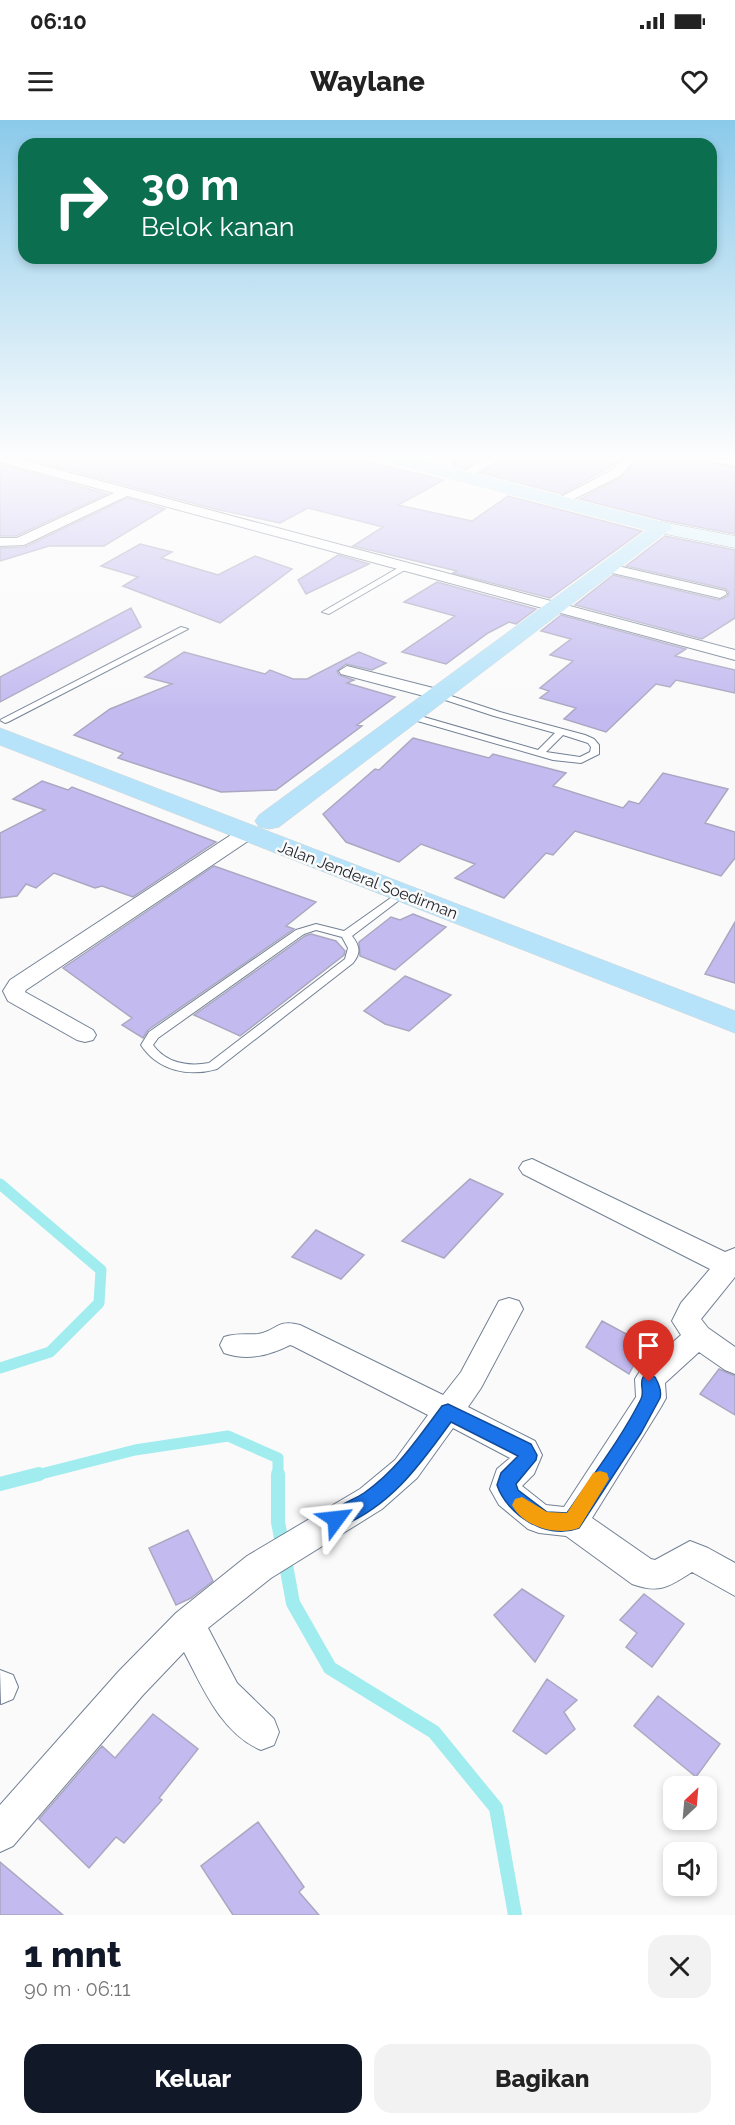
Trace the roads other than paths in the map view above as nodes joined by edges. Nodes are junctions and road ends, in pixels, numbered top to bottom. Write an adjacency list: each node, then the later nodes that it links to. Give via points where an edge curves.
1 (316, 543): 3 (street)
2 (642, 543): 4 (main road)
3 (406, 567): 6 (street); 7 (lane)
4 (609, 568): 5 (street); 6 (main road)
5 (720, 594)
6 (556, 607): 9 (street); 11 (main road)
7 (326, 612)
8 (184, 628): 13 (lane)
9 (735, 655)
10 (347, 671): 11 (street)
11 (438, 695): 12 (main road); 14 (lane)
12 (410, 716): 15 (lane); 16 (main road)
13 (2, 725): 16 (main road, Jalan Jenderal Soedirman)
14 (562, 731): 15 (lane); 15 (lane, via 591,741 596,747 594,754 568,760)
15 (539, 754)
16 (258, 827): 17 (main road, Jalan Jenderal Soedirman); 19 (main road, Jalan Jenderal Soedirman); 21 (street, via 18,985 16,996)
17 (402, 893): 18 (lane); 20 (main road, Jalan Jenderal Soedirman)
18 (346, 935): 18 (lane, via 355,949 349,961 213,1066 200,1070 179,1067 150,1051 147,1045 160,1029 300,932 316,927)
19 (735, 1000)
20 (735, 1023)
21 (85, 1035)
22 (532, 1168): 23 (street)
23 (732, 1262): 25 (street, via 687,1317)
24 (509, 1309): 28 (street, via 471,1380)
25 (698, 1336): 27 (street); 29 (street, via 650,1379 651,1398)
26 (234, 1345): 28 (street, via 264,1345 293,1333)
27 (735, 1362)
28 (448, 1412): 29 (street, via 524,1450 526,1460 506,1485 510,1496 543,1521); 31 (street, via 406,1469 371,1499 259,1567)
29 (572, 1522): 30 (street, via 644,1573 660,1574 690,1556)
30 (735, 1581)
31 (188, 1624): 32 (street, via 225,1695); 33 (street)
32 (261, 1732)
33 (0, 1833)

